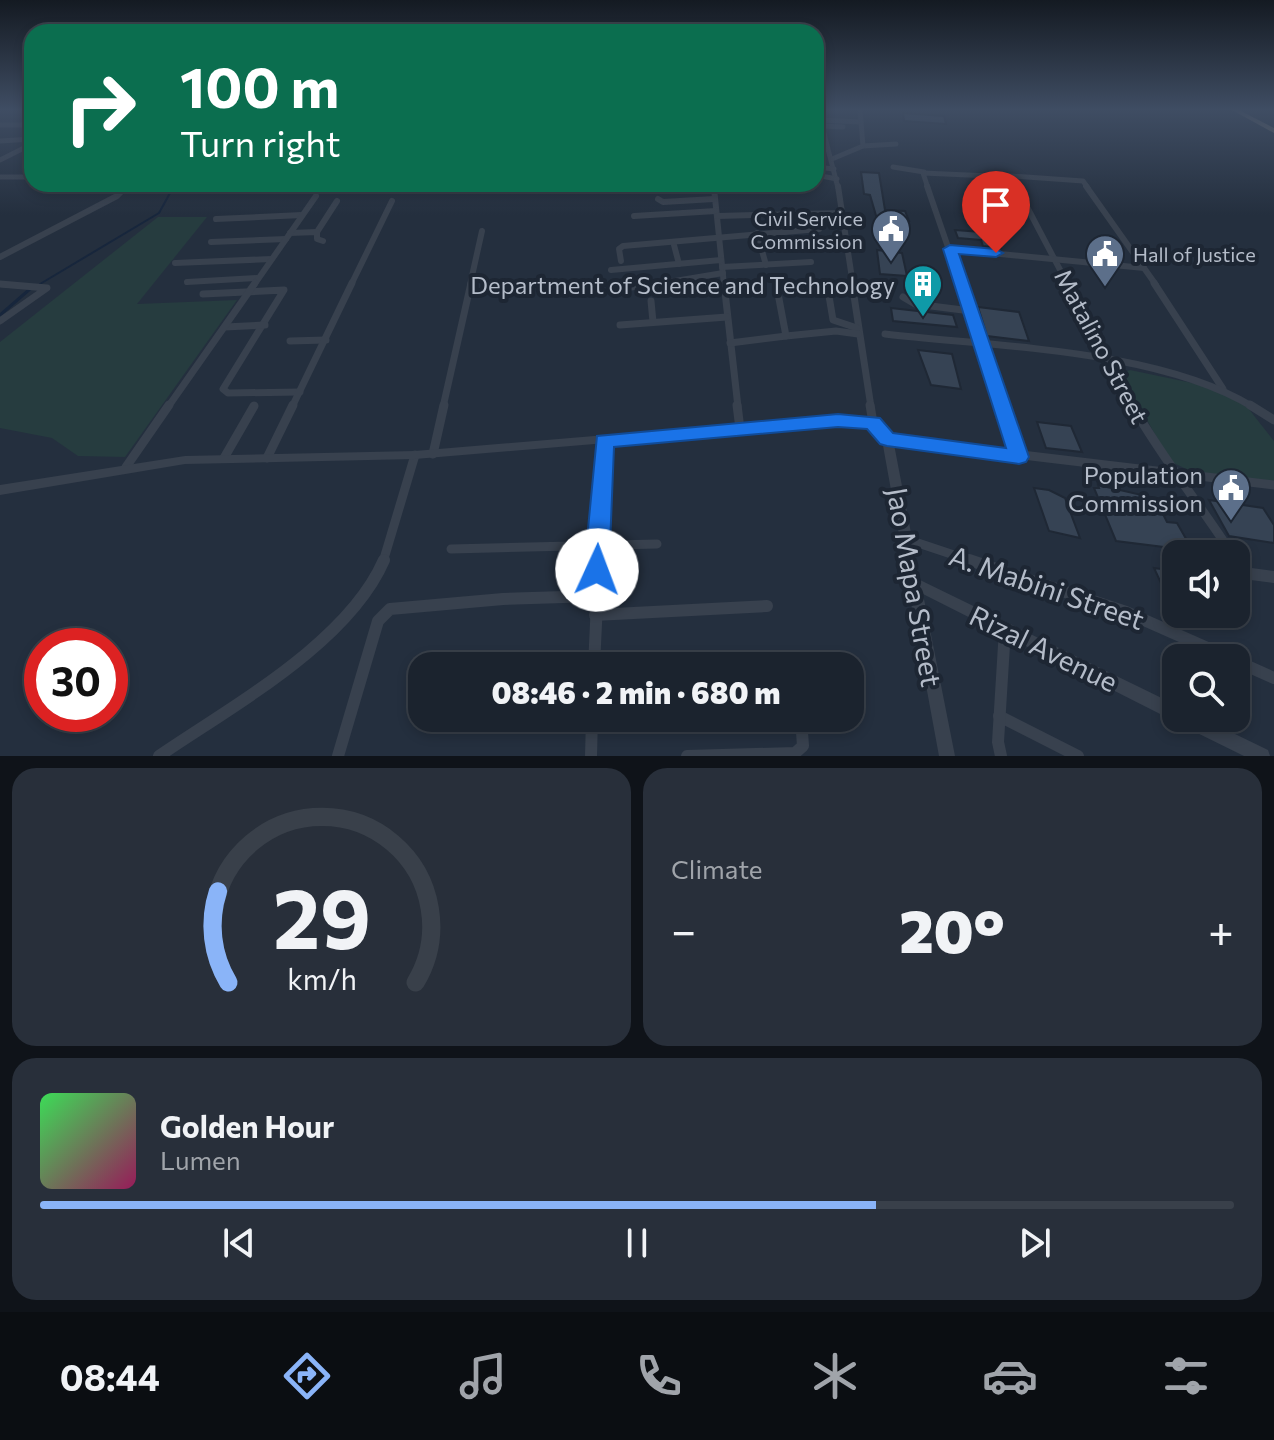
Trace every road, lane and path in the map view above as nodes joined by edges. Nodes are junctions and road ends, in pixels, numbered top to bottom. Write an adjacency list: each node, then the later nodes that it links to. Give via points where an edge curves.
1 (827, 145): 5 (street)
2 (875, 145): 4 (street)
3 (24, 146): 6 (street)
4 (863, 146): 5 (street)
5 (832, 159): 9 (street)
6 (0, 160)
7 (893, 167): 10 (street)
8 (824, 168): 9 (street)
9 (834, 169): 15 (street)
10 (924, 172): 11 (street); 39 (street)
11 (1014, 176): 41 (street, Matalino Street); 49 (street, via 1081,180)
12 (0, 177): 13 (street)
13 (24, 177)
14 (824, 177): 15 (street)
15 (837, 179): 23 (street)
16 (121, 192): 40 (street)
17 (714, 192): 20 (street)
18 (316, 196): 25 (street)
19 (658, 199): 20 (street)
20 (714, 199): 24 (street)
21 (337, 201): 32 (street)
22 (392, 201): 69 (street)
23 (841, 213): 24 (street); 66 (street)
24 (716, 214): 26 (street); 34 (street)
25 (302, 215): 28 (street); 35 (street)
26 (634, 216)
27 (216, 219): 28 (street)
28 (236, 219): 29 (street)
29 (227, 228)
30 (819, 229): 33 (street)
31 (482, 231): 82 (street)
32 (317, 232): 35 (street); 36 (street)
33 (757, 233): 34 (street); 47 (street)
34 (719, 235): 43 (street, via 623,246); 48 (street)
35 (288, 236): 37 (street); 42 (street)
36 (323, 241)
37 (211, 242)
38 (674, 245): 46 (street)
39 (950, 249): 41 (street); 59 (street)
40 (0, 257)
41 (1054, 258): 49 (street); 73 (street, Matalino Street)
42 (271, 259): 45 (street); 51 (street)
43 (621, 261)
44 (811, 262): 47 (street)
45 (175, 263)
46 (679, 264): 48 (street); 50 (street)
47 (766, 265): 48 (street)
48 (722, 267): 54 (street); 60 (street)
49 (1144, 268): 74 (street)
50 (611, 270)
51 (257, 278): 52 (street); 55 (street)
52 (187, 282)
53 (0, 284): 61 (street, via 47,289)
54 (611, 289)
55 (248, 290): 56 (street); 63 (street, via 284,290); 65 (street)
56 (203, 294)
57 (903, 297): 59 (street, via 915,304)
58 (651, 301): 62 (street)
59 (971, 311): 72 (street)
60 (727, 317): 62 (street); 71 (street)
61 (0, 321)
62 (653, 322): 64 (street)
63 (265, 325): 65 (street); 75 (street, via 224,392)
64 (620, 325)
65 (225, 327): 87 (street)
66 (858, 331): 68 (street); 68 (street, via 833,320 829,296 823,291 777,287); 78 (street)
67 (885, 334): 72 (street)
68 (786, 336): 71 (street)
69 (326, 340): 70 (street); 75 (street)
70 (290, 341)
71 (730, 343): 79 (street)
72 (981, 345): 73 (street); 84 (street)
73 (1106, 358): 74 (street); 88 (street, Matalino Street, via 1160,455)
74 (1223, 389): 77 (street)
75 (300, 392): 86 (street)
76 (254, 406): 85 (street)
77 (1274, 420)
78 (873, 423): 79 (street); 80 (street)
79 (740, 429): 81 (street)
80 (887, 439): 84 (street); 91 (street, Jao Mapa Street)
81 (604, 441): 82 (street); 93 (street)
82 (433, 454): 83 (street)
83 (415, 455): 86 (street); 112 (street, via 384,558 375,581 358,601 273,675)
84 (1019, 457): 88 (street)
85 (224, 458): 86 (street); 87 (street)
86 (267, 458)
87 (126, 467): 90 (street)
88 (1177, 474): 89 (street); 92 (street, Matalino Street)
89 (1274, 485)
90 (0, 490)
91 (906, 539): 98 (street, Jao Mapa Street); 103 (street, A. Mabini Street, via 1126,612)
92 (1222, 540)
93 (597, 544): 94 (street); 95 (street); 99 (street)
94 (657, 544)
95 (451, 549)
96 (1250, 574): 97 (street)
97 (1274, 577)
98 (912, 582): 102 (street, Rizal Avenue); 116 (street, Jao Mapa Street)
99 (596, 596): 101 (street); 113 (street, via 390,609 378,621)
100 (767, 606): 101 (street)
101 (595, 615): 104 (street)
102 (1005, 629): 107 (street, Rizal Avenue); 108 (street)
103 (1198, 644)
104 (594, 652)
105 (1250, 667): 106 (street)
106 (1274, 678)
107 (1162, 706)
108 (999, 716): 117 (street); 118 (street)
109 (592, 732): 114 (street)
110 (802, 732): 115 (street, via 803,746 795,753)
111 (1213, 732): 119 (street)
112 (159, 756)
113 (338, 756)
114 (591, 756)
115 (687, 756)
116 (947, 756)
117 (1001, 756)
118 (1078, 756)
119 (1262, 756)

